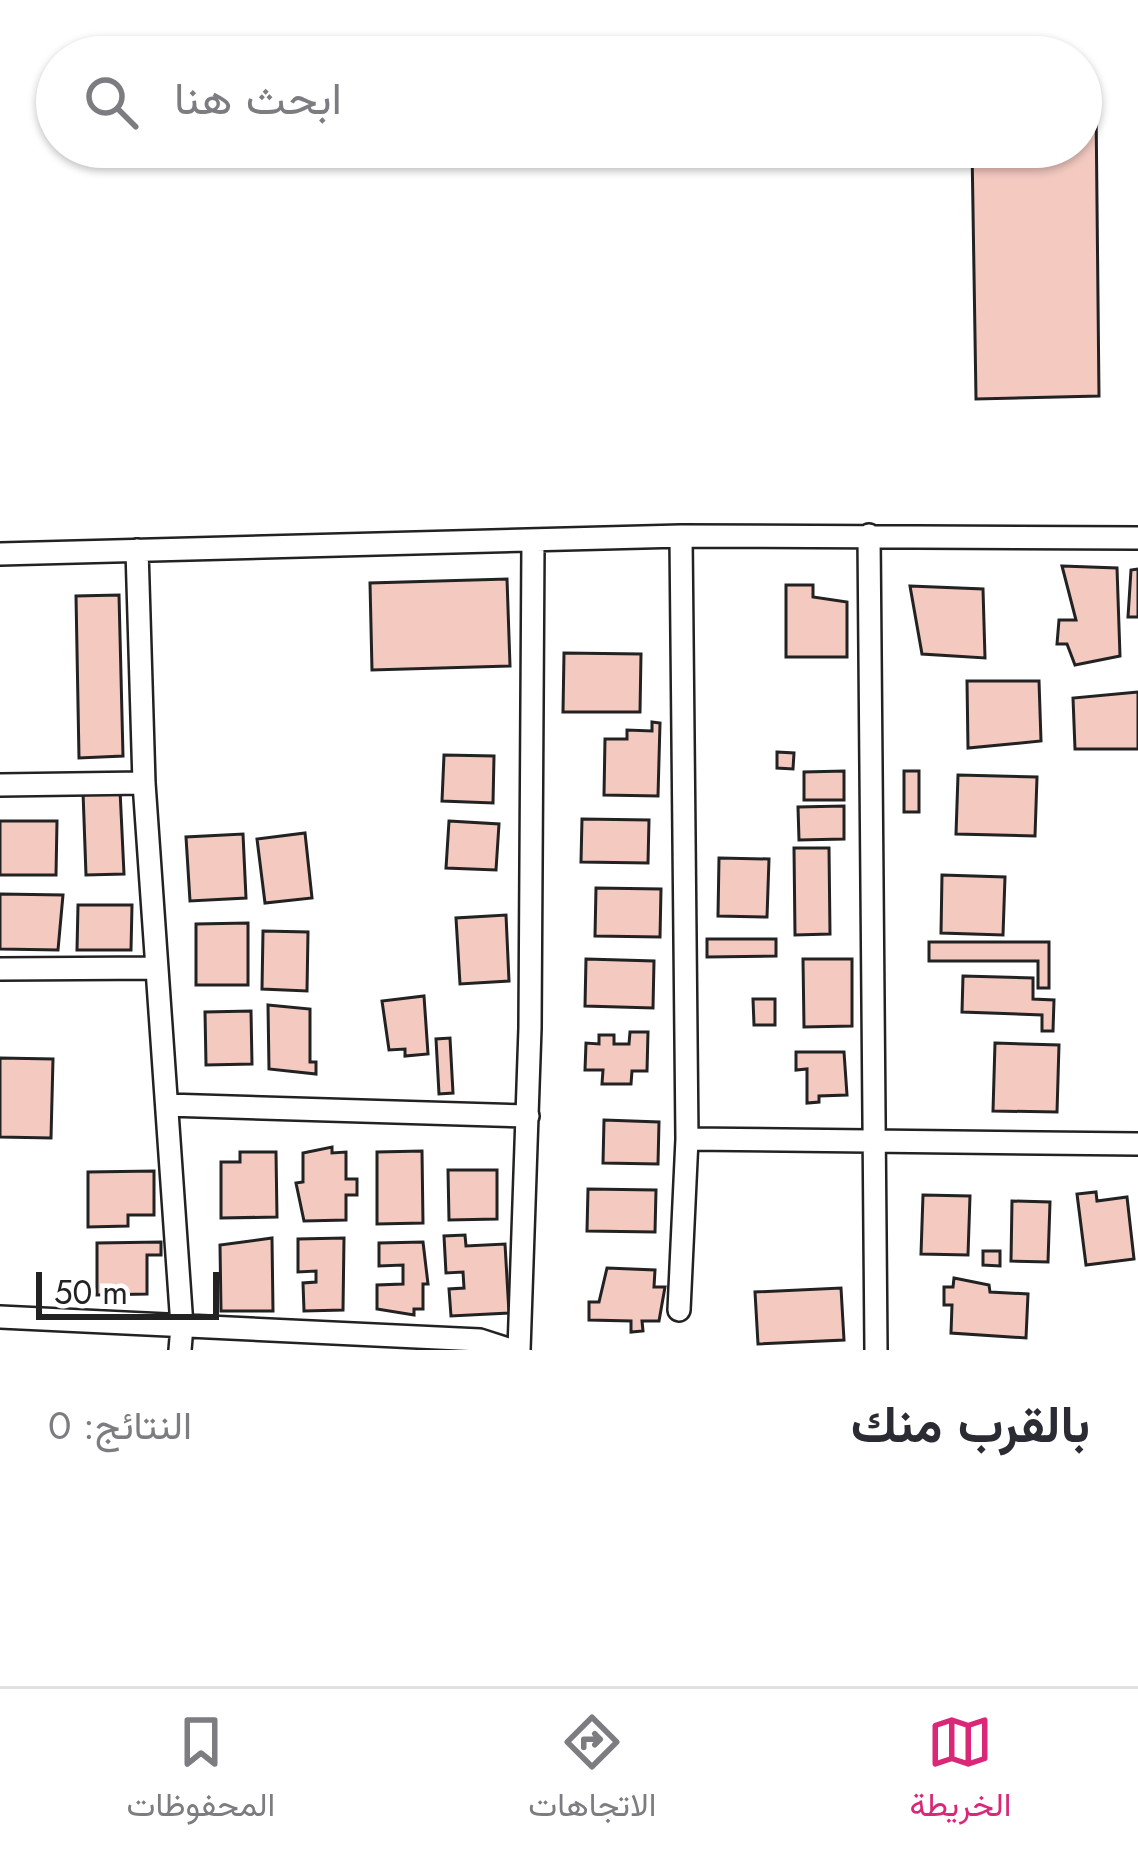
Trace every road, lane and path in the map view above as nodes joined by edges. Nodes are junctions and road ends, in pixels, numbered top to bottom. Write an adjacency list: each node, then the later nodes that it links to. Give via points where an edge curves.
1 (869, 535): 2 (street); 3 (street); 14 (street)
2 (681, 536): 4 (street); 13 (street)
3 (1138, 538)
4 (533, 542): 5 (street); 12 (street)
5 (136, 550): 6 (street); 7 (street)
6 (0, 554)
7 (143, 783): 8 (street); 9 (street)
8 (0, 785)
9 (157, 968): 10 (street); 11 (street)
10 (0, 969)
11 (167, 1105): 12 (street); 18 (street)
12 (528, 1116): 20 (street)
13 (687, 1139): 14 (street); 16 (street)
14 (877, 1141): 15 (street); 21 (street)
15 (1138, 1144)
16 (679, 1310)
17 (0, 1317): 18 (street)
18 (182, 1326): 19 (street); 20 (street, via 480,1340)
19 (180, 1350)
20 (515, 1350)
21 (876, 1350)

